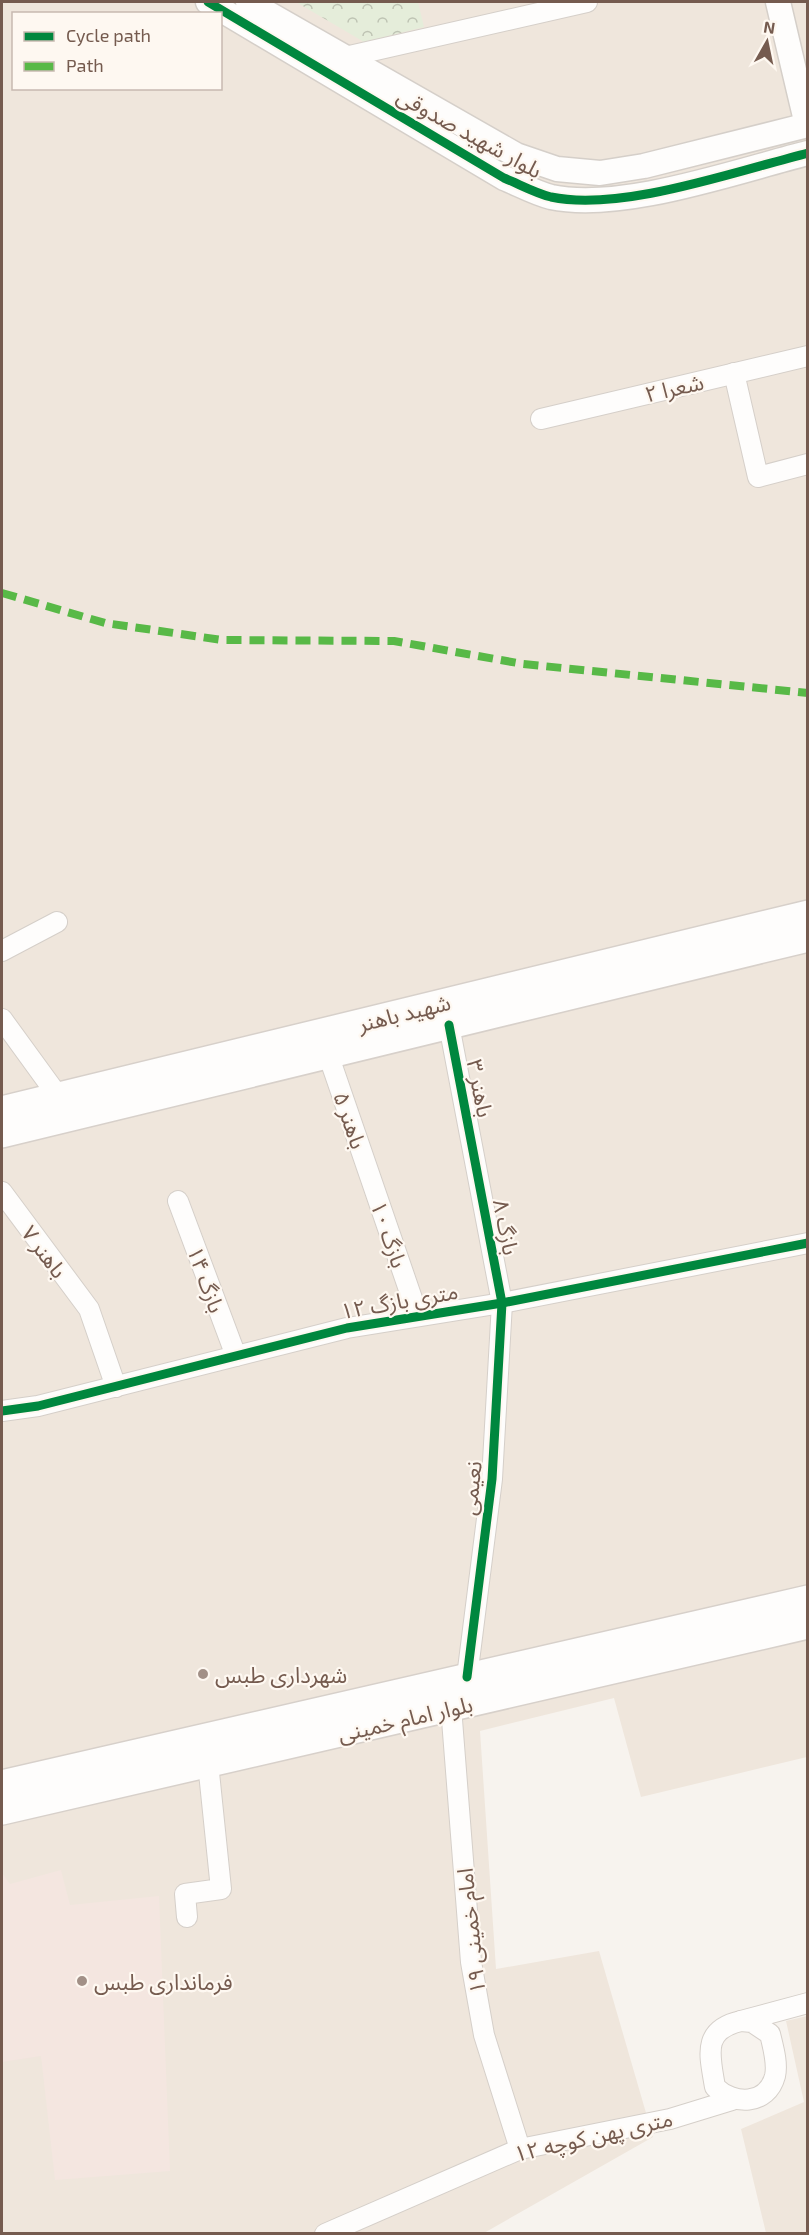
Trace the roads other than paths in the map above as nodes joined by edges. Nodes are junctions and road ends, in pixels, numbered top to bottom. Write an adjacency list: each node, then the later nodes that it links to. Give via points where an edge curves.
1 (208, 2): 9 (street, بلوار شهید صدوقی, via 504,178 550,197)
2 (248, 2): 5 (street, بلوار شهید صدوقی)
3 (587, 2): 5 (street)
4 (778, 2): 6 (street)
5 (345, 57): 8 (street, بلوار شهید صدوقی, via 516,155 557,169)
6 (807, 125): 8 (street, بلوار شهید صدوقی, via 644,166)
7 (807, 153): 9 (street, بلوار شهید صدوقی, via 650,193)
8 (600, 173): 9 (street)
9 (601, 201)
10 (807, 356): 11 (street, شعرا ۲)
11 (734, 373): 12 (street, شعرا ۲); 13 (street, via 758,477)
12 (542, 419)
13 (807, 464)
14 (807, 914): 18 (main road, شهید باهنر)
15 (57, 922): 17 (street)
16 (807, 938): 18 (main road, شهید باهنر)
17 (2, 951)
18 (446, 1014): 20 (main road, شهید باهنر); 21 (main road, شهید باهنر); 24 (street, باهنر ۳)
19 (2, 1019): 21 (street)
20 (328, 1054): 23 (main road, شهید باهنر); 25 (street, باهنر ۵)
21 (58, 1096): 22 (main road, شهید باهنر)
22 (2, 1110)
23 (2, 1134)
24 (474, 1158): 29 (street, بازگ ۸)
25 (373, 1186): 30 (street, بازگ ۱۰)
26 (2, 1192): 32 (street, باهنر ۷, via 89,1309)
27 (178, 1202): 31 (street, بازگ ۱۴)
28 (807, 1243): 29 (street, ۱۲ متری بازگ)
29 (502, 1303): 30 (street, ۱۲ متری بازگ); 36 (street, نعیمی, via 492,1479)
30 (418, 1316): 31 (street, ۱۲ متری بازگ, via 347,1328)
31 (236, 1356): 32 (street, ۱۲ متری بازگ)
32 (116, 1387): 33 (street, ۱۲ متری بازگ)
33 (2, 1411)
34 (807, 1599): 36 (main road, بلوار امام خمینی)
35 (807, 1625): 37 (main road, بلوار امام خمینی)
36 (467, 1677): 39 (main road, بلوار امام خمینی)
37 (451, 1707): 38 (main road, بلوار امام خمینی); 45 (street, امام خمینی ۱۹, via 471,1962 484,2035)
38 (208, 1763): 40 (main road, بلوار امام خمینی); 41 (street, via 220,1889 185,1894)
39 (2, 1784)
40 (2, 1810)
41 (188, 1917)
42 (807, 2003): 43 (street)
43 (741, 2021): 44 (street, via 721,2029 709,2048 715,2087); 44 (street, via 762,2027 770,2034 776,2067 763,2095 743,2102)
44 (732, 2100): 45 (street, ۱۲ متری پهن کوچه, via 670,2119)
45 (520, 2149): 46 (street, ۱۲ متری پهن کوچه)
46 (325, 2234)

